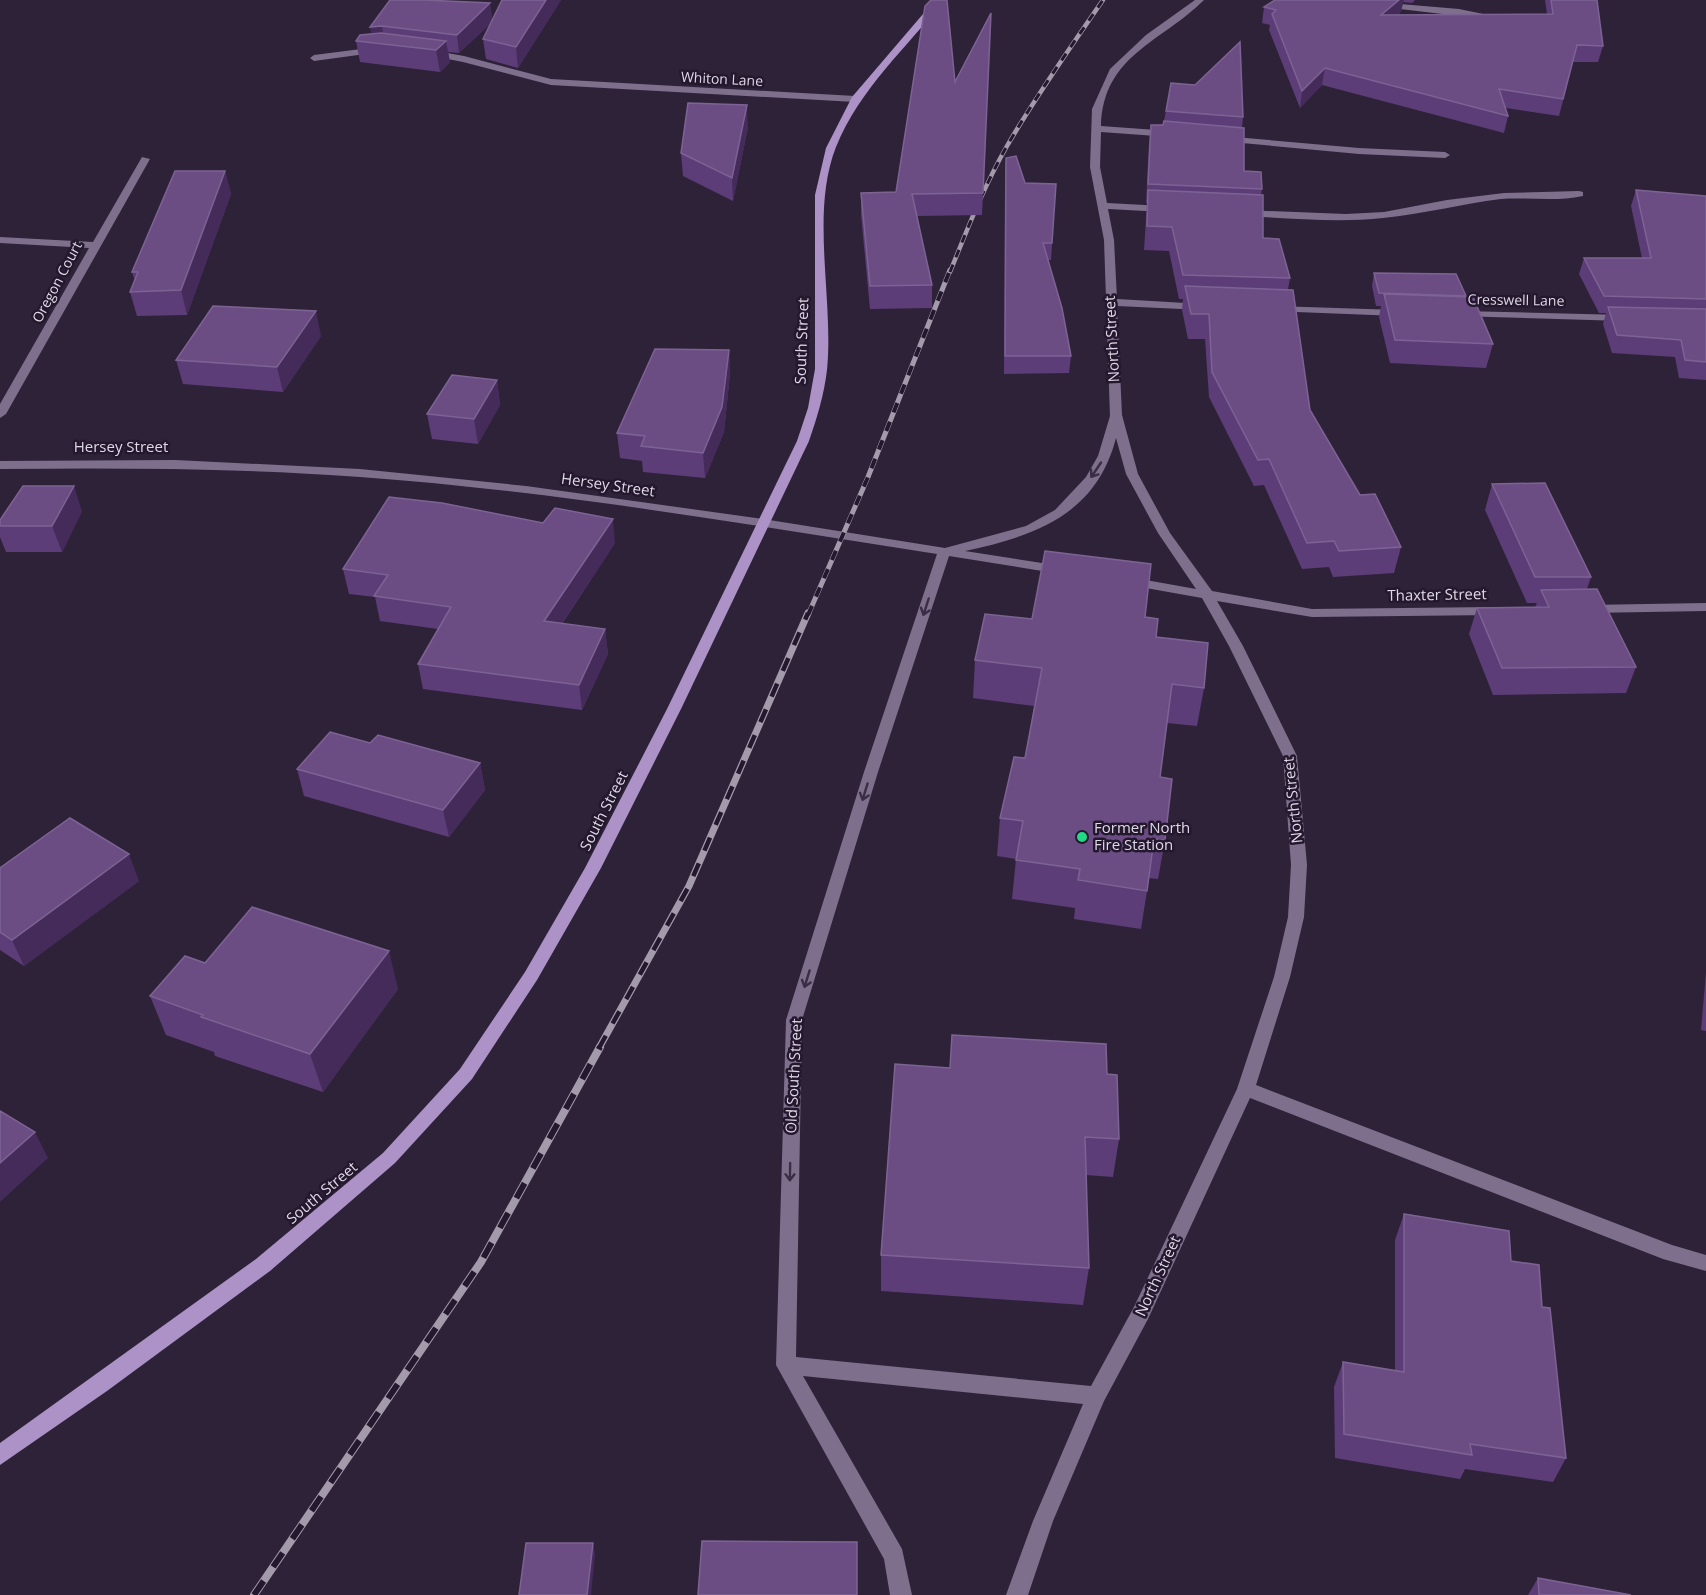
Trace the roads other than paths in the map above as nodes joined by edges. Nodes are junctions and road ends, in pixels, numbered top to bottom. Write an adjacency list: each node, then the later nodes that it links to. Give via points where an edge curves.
1 (940, 0): 8 (main road, South Street)
2 (1200, 0): 9 (street, North Street, via 1170,19 1113,71 1097,109)
3 (1357, 0): 4 (street)
4 (1494, 17)
5 (385, 50): 7 (street)
6 (417, 52): 8 (street, Whiton Lane, via 464,59 551,82)
7 (314, 58)
8 (855, 99): 29 (main road, South Street, via 831,148 820,195 820,369 814,408 803,441)
9 (1096, 129): 10 (street); 15 (street, North Street, via 1095,167)
10 (1176, 135)
11 (1210, 138): 12 (street)
12 (1445, 154)
13 (145, 159): 19 (street)
14 (1579, 194): 17 (street, via 1504,196 1384,215)
15 (1102, 206): 16 (street); 20 (street, North Street, via 1109,240)
16 (1173, 210)
17 (1233, 213)
18 (0, 240): 19 (street, Oregon Court)
19 (96, 245): 26 (street, Oregon Court)
20 (1110, 302): 21 (street); 27 (street, North Street)
21 (1214, 307)
22 (1260, 309): 23 (street)
23 (1408, 313)
24 (1454, 314): 25 (street, Cresswell Lane)
25 (1639, 319)
26 (0, 414)
27 (1116, 415): 30 (street, one-way to 30, via 1102,461 1083,489 1058,512 1042,524 997,540); 33 (street, North Street, via 1132,474 1164,533)
28 (0, 465): 29 (street, Hersey Street, via 175,464 360,473 526,490)
29 (763, 523): 30 (street, Hersey Street); 41 (main road, South Street, via 593,868 531,976 466,1074 389,1158 263,1265)
30 (944, 552): 31 (street, Hersey Street); 39 (street, Old South Street, one-way to 39, via 794,1020)
31 (1070, 571)
32 (1115, 579): 33 (street)
33 (1206, 593): 36 (street, Thaxter Street, via 1312,613); 37 (street, North Street, via 1290,756 1294,786 1299,865 1296,917 1282,977)
34 (1706, 608): 35 (street)
35 (1569, 609)
36 (1512, 611)
37 (1246, 1089): 38 (street, via 1670,1253); 40 (street, North Street, via 1141,1313)
38 (1706, 1263)
39 (786, 1365): 40 (street); 42 (street, via 894,1556)
40 (1096, 1396): 43 (street, North Street, via 1043,1521)
41 (0, 1455)
42 (901, 1595)
43 (1017, 1595)

